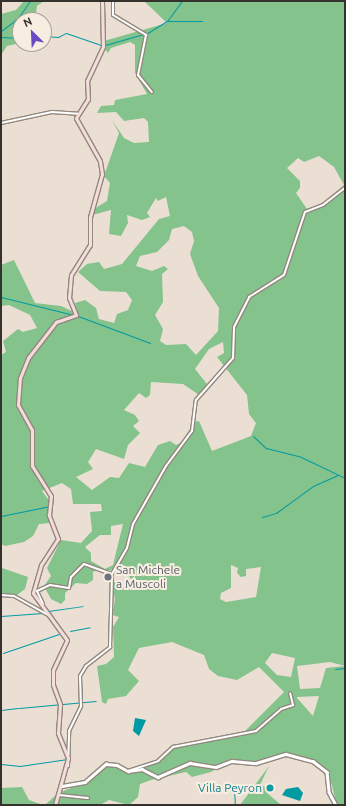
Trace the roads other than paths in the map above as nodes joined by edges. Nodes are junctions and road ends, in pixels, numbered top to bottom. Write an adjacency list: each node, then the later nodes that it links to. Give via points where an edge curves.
1 (102, 1): 4 (main road, via 104,46 87,81 88,99)
2 (113, 1): 3 (street, via 113,15 146,35 138,76)
3 (152, 92)
4 (78, 114): 5 (street, via 52,112); 9 (main road, via 77,125 100,161 102,174 90,217 90,245 71,275 69,298 76,315 54,324 46,339 28,358 20,378 18,407 32,430 32,464 51,496 49,515 58,539 41,565 33,588)
5 (1, 123)
6 (345, 188): 7 (street, via 323,205 305,212 284,275 249,297 234,326 233,358 196,400 194,428 166,466 133,524 126,548)
7 (112, 574): 9 (street, via 98,571 88,563 80,566 72,577 69,588 50,585 37,592); 12 (street, via 110,647 80,673 81,703 69,731)
8 (1, 595): 10 (street, via 14,596 40,613)
9 (46, 610): 10 (main road)
10 (51, 616): 12 (main road, via 67,640 54,667 53,683 60,704 57,724)
11 (290, 694): 13 (street, via 292,706 280,709 254,732 175,746 158,761)
12 (68, 766): 14 (main road)
13 (127, 771): 14 (street, via 118,765 106,764 85,782); 18 (street, via 142,769 158,777 190,763 213,767 230,761 256,764 287,755 313,761 327,772 329,792)
14 (62, 786): 15 (main road)
15 (59, 795): 16 (street); 17 (main road)
16 (88, 798)
17 (55, 805)
18 (336, 805)

